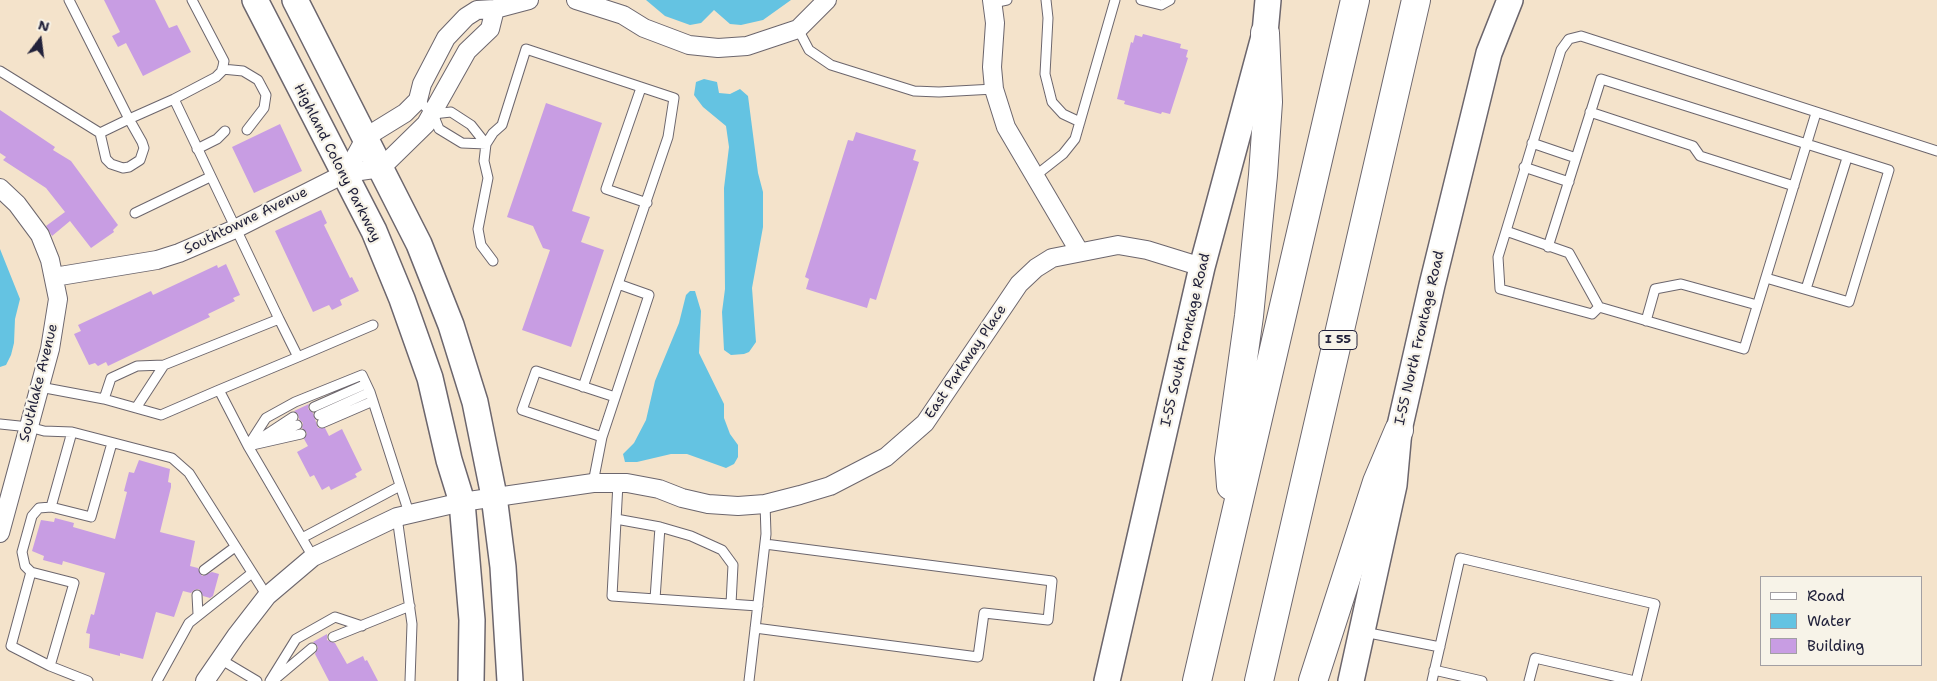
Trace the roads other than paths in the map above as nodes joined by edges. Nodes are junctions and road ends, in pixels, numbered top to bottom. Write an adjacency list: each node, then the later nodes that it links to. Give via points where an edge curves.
1 (69, 0): 29 (lane)
2 (192, 0): 20 (lane, via 224,62)
3 (255, 0): 44 (street, Highland Colony Parkway)
4 (295, 0): 34 (street)
5 (529, 0): 17 (street)
6 (576, 0): 18 (street, via 623,15 644,28 689,46 747,46)
7 (827, 0): 18 (street)
8 (1046, 0): 30 (lane, via 1045,74 1052,102 1063,114)
9 (1115, 0): 30 (lane)
10 (1141, 0): 11 (lane, via 1161,5)
11 (1170, 0)
12 (1268, 0): 19 (street, I-55 South Frontage Road)
13 (1355, 0): 94 (highway)
14 (1416, 0): 131 (highway, I 55)
15 (1510, 0): 79 (street, I-55 North Frontage Road, via 1489,53)
16 (998, 1): 23 (street, via 992,67)
17 (494, 5): 25 (street, via 477,10 446,38 422,84); 28 (street, via 490,29 467,50)
18 (798, 29): 23 (lane, via 809,50 831,66 914,91)
19 (1265, 33): 57 (street, I-55 South Frontage Road); 94 (highway, via 1268,102 1263,175 1230,459)
20 (222, 69): 24 (lane, via 216,77); 31 (lane, via 243,71 258,80 266,95 264,108 255,122)
21 (0, 71): 32 (lane)
22 (641, 88): 36 (lane, via 526,49 502,125); 50 (lane, via 674,98 668,137); 50 (lane, via 606,189)
23 (994, 89): 46 (street, via 1006,127)
24 (174, 99): 29 (lane); 38 (lane)
25 (418, 100): 28 (lane); 34 (street, via 405,113)
26 (1590, 112): 37 (lane, via 1601,80); 40 (lane); 48 (lane, via 1693,146 1700,156)
27 (1816, 113): 35 (lane, via 1581,36 1569,39 1561,50); 37 (lane); 39 (lane)
28 (433, 114): 36 (lane, via 451,112 472,124); 36 (lane, via 439,129 462,143); 43 (street)
29 (128, 119): 32 (lane); 32 (lane, via 144,148 135,164 123,168 111,164 104,152)
30 (1080, 122): 46 (lane, via 1075,139 1063,154)
31 (245, 127)
32 (100, 133)
33 (227, 135): 38 (lane)
34 (366, 138): 43 (street); 44 (street)
35 (1532, 143): 40 (lane); 42 (lane)
36 (486, 144): 56 (lane, via 484,161 488,178 478,229 481,245)
37 (1807, 146): 41 (lane); 48 (lane)
38 (198, 149): 45 (lane)
39 (1937, 151)
40 (1576, 158): 47 (lane)
41 (1847, 158): 61 (lane); 61 (lane, via 1889,170 1849,302)
42 (1524, 167): 47 (lane); 53 (lane)
43 (381, 168): 44 (street); 88 (street, via 419,244 451,325 475,402)
44 (346, 173): 52 (street, Southtowne Avenue); 89 (street, Highland Colony Parkway, via 402,299 430,378)
45 (210, 176): 51 (lane); 52 (lane)
46 (1035, 176): 55 (street)
47 (1568, 182): 54 (lane)
48 (1794, 186): 59 (lane)
49 (0, 188): 58 (street, Southlake Avenue, via 18,204 40,235)
50 (647, 203): 60 (lane)
51 (135, 213)
52 (235, 229): 58 (street, Southtowne Avenue, via 157,260); 64 (lane)
53 (1506, 231): 54 (lane); 63 (lane, via 1498,257 1500,289 1592,314)
54 (1548, 247): 63 (lane, via 1570,253)
55 (1079, 252): 57 (street, East Parkway Place, via 1118,246 1146,250); 90 (street, East Parkway Place, via 1052,258 1019,284 925,423 886,457 830,486)
56 (493, 261)
57 (1202, 266): 129 (street, I-55 South Frontage Road)
58 (54, 277): 69 (street, Southlake Avenue, via 58,299 56,320)
59 (1766, 278): 61 (lane); 62 (lane)
60 (618, 284): 70 (lane); 73 (lane, via 649,295)
61 (1806, 289)
62 (1757, 305): 65 (lane, via 1680,284 1655,289); 65 (lane, via 1744,349)
63 (1599, 307): 65 (lane)
64 (279, 319): 67 (lane); 68 (lane)
65 (1646, 321)
66 (373, 325): 67 (lane)
67 (298, 357): 72 (lane)
68 (164, 365): 74 (lane, via 137,366 111,378); 75 (lane)
69 (40, 387): 74 (lane); 78 (street, Southlake Avenue)
70 (583, 387): 73 (lane); 82 (lane, via 536,370 522,410)
71 (368, 388): 71 (lane, via 318,415); 84 (lane, via 295,402 266,418); 87 (lane)
72 (219, 390): 75 (lane, via 161,415); 84 (lane)
73 (615, 397): 82 (lane)
74 (104, 399): 75 (lane)
75 (136, 408)
76 (295, 421): 84 (lane)
77 (0, 424): 78 (lane)
78 (28, 427): 80 (lane); 96 (street, Southlake Avenue)
79 (1399, 430): 113 (street, I-55 North Frontage Road, via 1394,485); 132 (highway, via 1377,482)
80 (72, 432): 83 (lane); 91 (lane)
81 (301, 434): 84 (lane)
82 (602, 437): 85 (lane)
83 (112, 443): 91 (lane, via 91,517); 99 (lane, via 172,458 189,473)
84 (248, 446): 97 (lane)
85 (593, 483): 86 (street, East Parkway Place); 88 (street, East Parkway Place)
86 (618, 483): 90 (street, East Parkway Place, via 659,489 708,504); 93 (lane)
87 (400, 486): 92 (lane); 97 (lane)
88 (494, 496): 89 (street, East Parkway Place); 127 (street, via 504,566)
89 (462, 502): 92 (street, East Parkway Place); 126 (street, Highland Colony Parkway, via 472,620)
90 (764, 504): 98 (lane)
91 (52, 507): 102 (lane, via 39,508 32,516 22,552 25,566)
92 (403, 515): 100 (street, East Parkway Place); 108 (lane)
93 (616, 519): 95 (lane); 106 (lane, via 612,596)
94 (1234, 520): 130 (highway)
95 (660, 527): 106 (lane); 107 (lane, via 722,550 733,565)
96 (0, 533)
97 (302, 538): 100 (lane)
98 (765, 544): 109 (lane); 112 (lane, via 1052,581 1048,620 984,613 978,657)
99 (236, 546): 101 (lane); 103 (lane)
100 (313, 557): 105 (street, East Parkway Place)
101 (204, 570)
102 (31, 572): 118 (lane, via 11,646); 118 (lane, via 74,583)
103 (252, 573): 105 (lane); 110 (lane)
104 (197, 595): 110 (lane)
105 (267, 596): 117 (street, East Parkway Place)
106 (655, 598): 107 (lane)
107 (731, 604): 109 (lane)
108 (410, 606): 111 (lane); 125 (lane)
109 (758, 606): 112 (lane)
110 (198, 614): 121 (lane, via 189,623)
111 (362, 626): 114 (lane); 124 (lane, via 335,617 296,639)
112 (755, 628): 128 (lane)
113 (1362, 632): 115 (lane); 133 (street, I-55 North Frontage Road)
114 (332, 637)
115 (1440, 647): 119 (lane); 137 (lane, via 1460,558 1655,604)
116 (312, 648): 124 (lane)
117 (220, 659): 122 (street, East Parkway Place); 123 (lane)
118 (50, 666): 120 (lane)
119 (1434, 670): 134 (lane); 135 (lane)
120 (88, 681)
121 (157, 681)
122 (205, 681)
123 (257, 681)
124 (272, 681)
125 (410, 681)
126 (471, 681)
127 (510, 681)
128 (749, 681)
129 (1107, 681)
130 (1197, 681)
131 (1259, 681)
132 (1313, 681)
133 (1351, 681)
134 (1432, 681)
135 (1482, 681)
136 (1529, 681): 137 (lane, via 1535,658)
137 (1636, 681)

